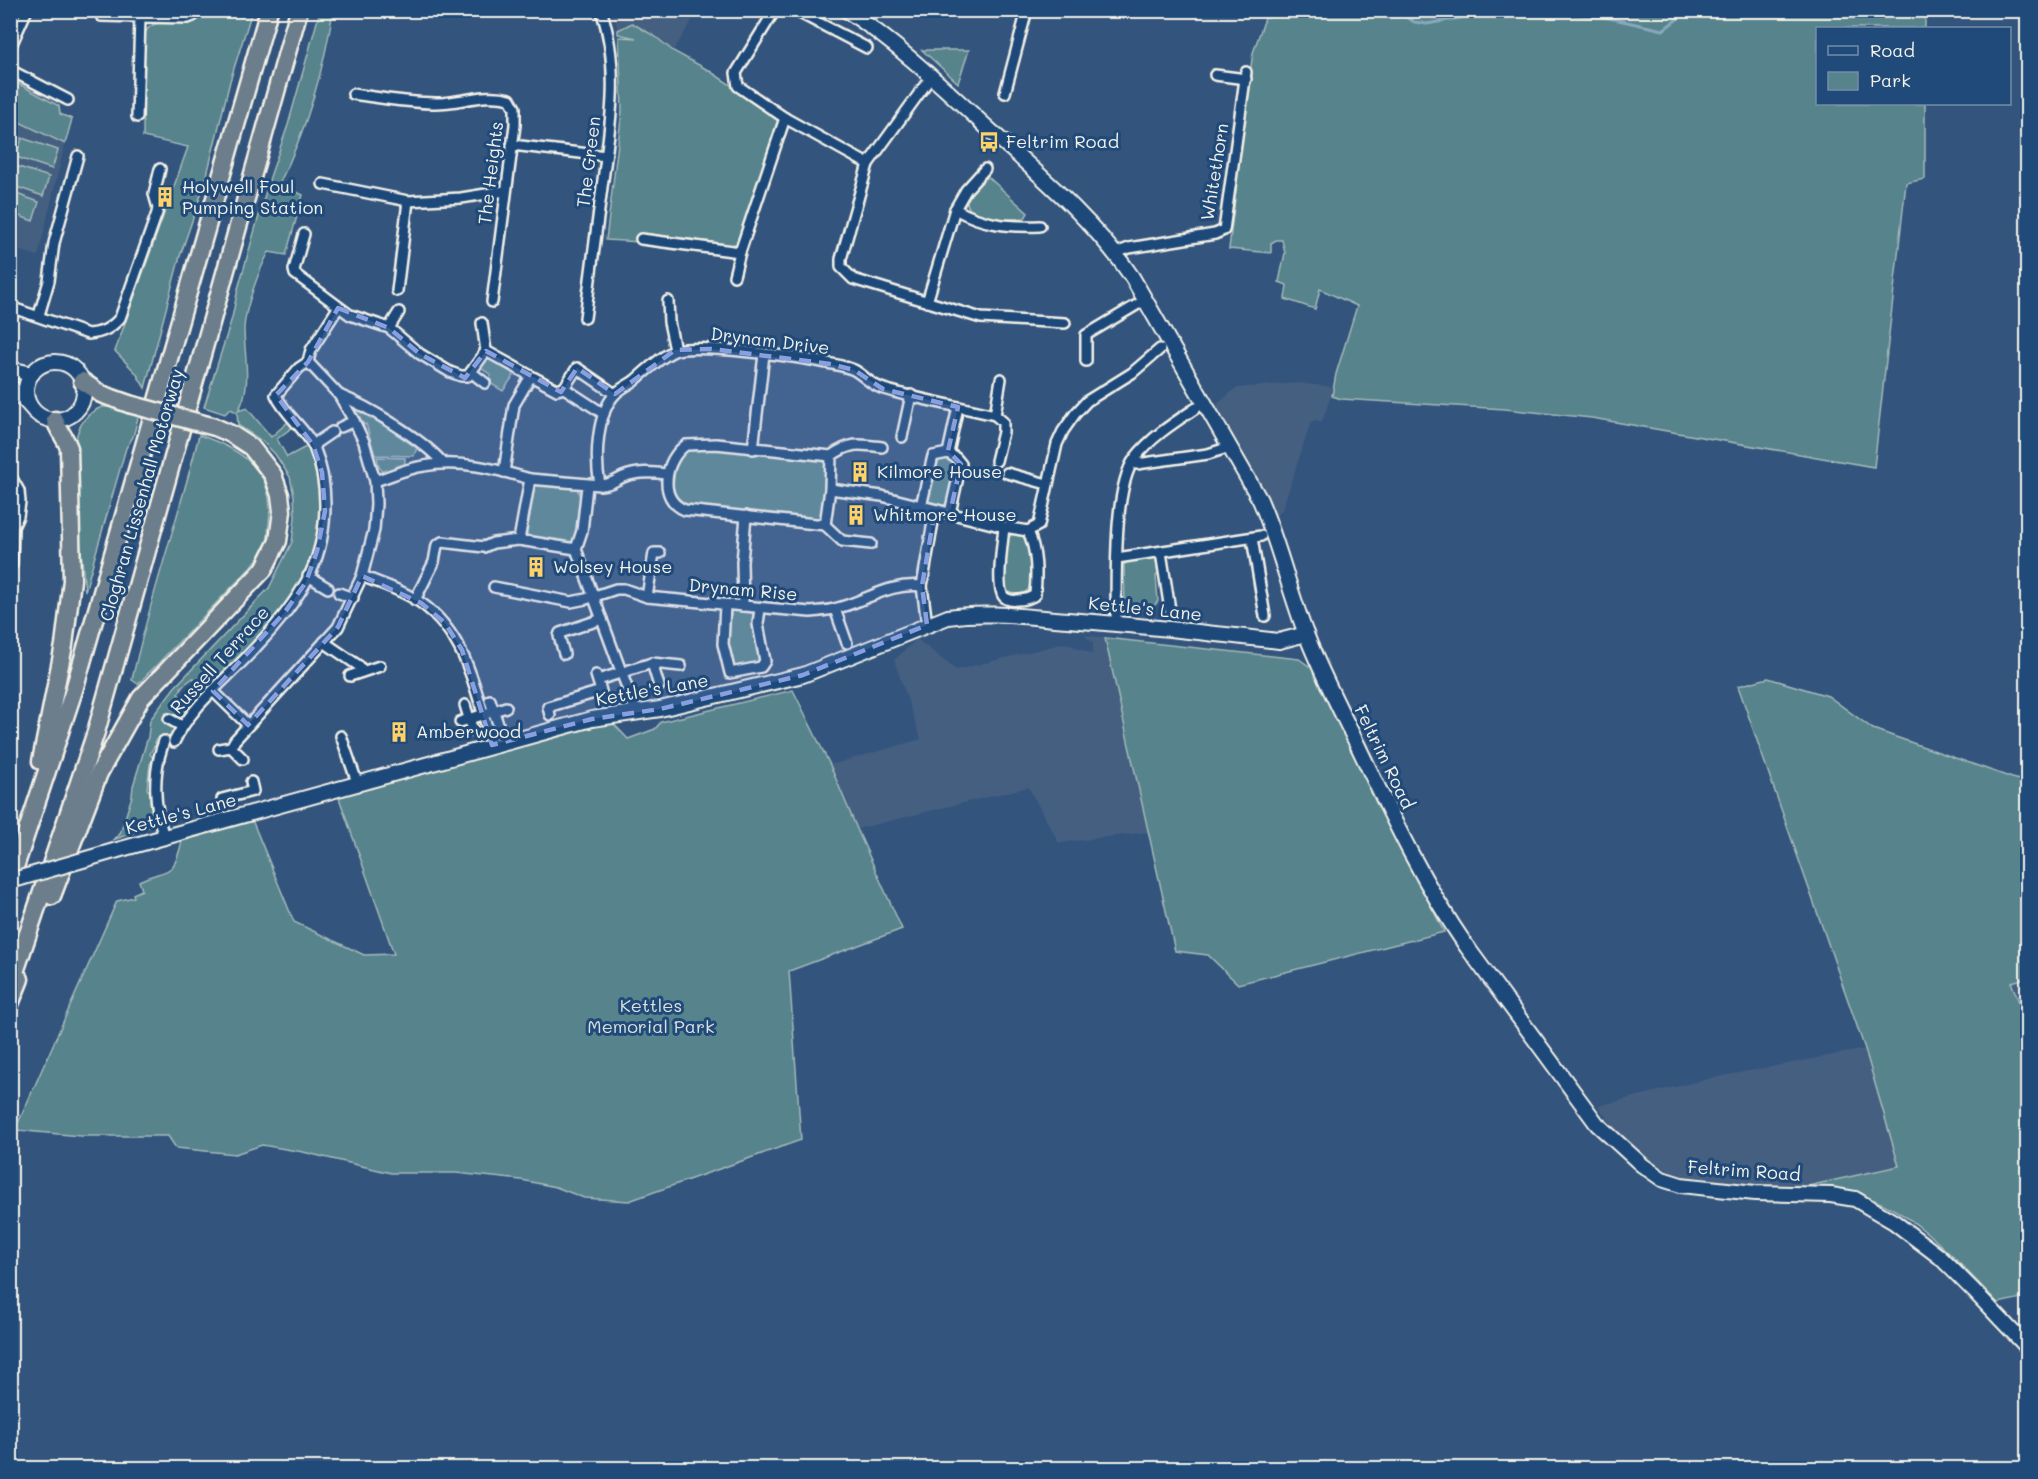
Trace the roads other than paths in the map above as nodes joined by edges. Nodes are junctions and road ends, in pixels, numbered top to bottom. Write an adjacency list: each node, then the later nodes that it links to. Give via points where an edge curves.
1 (27, 10): 12 (street)
2 (195, 10): 11 (street, via 188,18)
3 (270, 10): 168 (highway, Cloghran Lissenhall Motorway, via 74,690)
4 (299, 10): 169 (highway, Cloghran Lissenhall Motorway, via 96,732)
5 (601, 10): 24 (street, The Green, via 611,47 612,111)
6 (775, 10): 21 (street, via 736,73 738,86)
7 (794, 10): 13 (street)
8 (846, 10): 16 (street, Feltrim Road, via 901,49)
9 (1028, 10): 17 (street)
10 (101, 16): 11 (street)
11 (140, 17): 20 (street)
12 (10, 48)
13 (867, 48)
14 (10, 70): 19 (street)
15 (1215, 75): 36 (street, Whitethorn, via 1246,76 1224,230)
16 (931, 77): 25 (street); 36 (street, Feltrim Road, via 1077,210)
17 (1005, 93)
18 (353, 94): 22 (street, The Heights, via 439,103 501,96 510,99 515,108)
19 (68, 100)
20 (137, 117)
21 (785, 118): 25 (street); 35 (street)
22 (512, 145): 24 (street); 29 (street, The Heights)
23 (78, 156): 46 (street)
24 (606, 156): 47 (street, The Green)
25 (868, 164): 42 (street, via 841,267 853,279)
26 (160, 169): 46 (street, via 154,194 158,208 120,318 101,333 88,334)
27 (985, 169): 31 (street)
28 (323, 184): 30 (street)
29 (506, 191): 30 (street); 41 (street, The Heights)
30 (408, 201): 38 (street)
31 (955, 209): 32 (street, via 990,224); 42 (street)
32 (1040, 226)
33 (304, 234): 44 (street, via 295,274)
34 (641, 238): 35 (street)
35 (740, 252): 37 (street)
36 (1116, 253): 39 (street, Feltrim Road)
37 (734, 276)
38 (397, 291)
39 (1145, 300): 55 (street, via 1086,335); 81 (street, Feltrim Road)
40 (668, 301): 52 (street)
41 (492, 302)
42 (927, 302): 49 (street, via 981,318)
43 (10, 307): 46 (street)
44 (338, 308): 50 (street); 56 (street, via 311,350)
45 (399, 312): 50 (street)
46 (39, 315)
47 (585, 318)
48 (482, 323): 53 (street)
49 (1065, 323)
50 (389, 328): 58 (street, via 450,372 468,376)
51 (1160, 349): 94 (street, via 1132,373 1087,401 1075,414 1057,444)
52 (675, 350): 54 (street, Drynam Drive); 66 (street)
53 (486, 351): 58 (street); 60 (street)
54 (764, 354): 68 (street, Drynam Drive, via 854,370 874,385); 82 (street)
55 (1086, 361)
56 (310, 364): 67 (street); 79 (street, Russell Terrace, via 300,368 276,396)
57 (10, 369): 59 (street)
58 (471, 372): 63 (street)
59 (32, 374): 62 (street, via 55,362 72,367); 69 (street, via 26,390)
60 (531, 376): 65 (street, via 557,390); 88 (street, via 514,405)
61 (1001, 378): 73 (street)
62 (82, 381): 74 (street, via 84,395 79,408 68,417); 170 (highway, bridge, via 101,394 129,404 231,434 251,447 273,475 282,511 278,542 264,569 141,698 99,773)
63 (485, 383)
64 (10, 387): 69 (street)
65 (564, 388): 66 (street, via 577,368); 72 (street)
66 (615, 394): 72 (street)
67 (339, 395): 75 (street); 86 (street, via 391,423)
68 (911, 396): 70 (street, Drynam Drive); 78 (street)
69 (30, 406): 74 (street, via 43,418)
70 (958, 407): 73 (street, Drynam Drive); 83 (street)
71 (1196, 408): 87 (street, via 1152,441)
72 (604, 414): 95 (street, via 597,455)
73 (995, 415): 85 (street, via 1003,422)
74 (55, 420): 167 (highway, via 69,448 72,580 64,645 42,754)
75 (354, 421): 76 (street); 93 (street)
76 (341, 427)
77 (332, 432): 79 (street)
78 (902, 436)
79 (313, 445): 112 (street, Russell Terrace, via 322,472 325,511)
80 (882, 447): 84 (street, via 852,444)
81 (1230, 447): 87 (street, via 1208,454); 131 (street, Feltrim Road, via 1268,519)
82 (753, 448): 84 (street); 90 (street, via 686,445 673,456)
83 (948, 453): 98 (street, via 933,456); 100 (street, via 961,464)
84 (831, 456): 97 (street)
85 (996, 461)
86 (443, 463): 88 (street); 93 (street, via 411,468)
87 (1132, 463): 110 (street, via 1124,487)
88 (504, 472): 92 (street)
89 (1007, 473): 94 (street)
90 (667, 474): 95 (street, via 639,472); 101 (street, via 672,500 679,507)
91 (10, 475): 111 (street, via 20,502 12,527)
92 (530, 479): 96 (street); 105 (street)
93 (375, 481): 113 (street, via 374,530)
94 (1047, 484): 104 (street, via 1039,525)
95 (600, 485): 96 (street)
96 (587, 486): 107 (street)
97 (830, 489): 98 (street); 102 (street)
98 (921, 506): 99 (street)
99 (935, 510): 100 (street); 115 (street)
100 (950, 513): 103 (street)
101 (746, 516): 102 (street); 123 (street)
102 (825, 525): 106 (street, via 842,541)
103 (1004, 527): 104 (street); 104 (street, via 1001,591 1014,601 1035,595 1037,561)
104 (1028, 531)
105 (519, 540): 107 (street); 121 (street, via 484,547 437,544 434,562)
106 (871, 544)
107 (576, 549): 118 (street)
108 (1161, 552): 110 (street); 126 (street); 127 (street, via 1256,537)
109 (660, 553): 119 (street, via 654,553)
110 (1117, 558): 129 (street)
111 (12, 565)
112 (308, 576): 116 (street); 142 (street, Russell Terrace, via 264,638)
113 (362, 576): 120 (street); 121 (street)
114 (494, 586): 118 (street, via 571,602)
115 (922, 586): 125 (street, Drynam Rise, via 901,585 882,590); 130 (street)
116 (328, 588)
117 (339, 593): 120 (street)
118 (594, 596): 119 (street, Drynam Rise, via 616,589); 128 (street)
119 (647, 597): 122 (street, Drynam Rise)
120 (353, 598): 132 (street, via 338,627)
121 (416, 600): 148 (street, via 445,623 462,650)
122 (725, 605): 123 (street, Drynam Rise); 124 (street, via 723,644 730,673 761,667 765,661 758,624)
123 (743, 606): 124 (street, Drynam Rise)
124 (760, 609): 125 (street, Drynam Rise)
125 (835, 609): 133 (street)
126 (1170, 610)
127 (1265, 616)
128 (602, 619): 134 (street, via 560,633); 139 (street)
129 (1116, 623): 130 (street, Kettle's Lane, via 972,614); 131 (street, Kettle's Lane, via 1279,640)
130 (927, 625): 147 (street, Kettle's Lane, via 803,675)
131 (1306, 634): 171 (street, Feltrim Road, via 1369,769 1453,926 1564,1081 1613,1141 1662,1179 1681,1185 1856,1199 1940,1257)
132 (324, 642): 138 (street, via 359,666); 153 (street)
133 (847, 643)
134 (563, 654)
135 (652, 663): 137 (street); 139 (street); 141 (street)
136 (380, 666): 138 (street)
137 (681, 666)
138 (361, 672): 140 (street)
139 (623, 673): 147 (street); 149 (street, via 597,678 601,691 548,707)
140 (350, 676)
141 (659, 686)
142 (213, 691): 153 (street); 154 (street, Russell Terrace)
143 (490, 700): 146 (street)
144 (465, 705): 151 (street)
145 (506, 707): 146 (street)
146 (494, 711): 148 (street); 152 (street)
147 (636, 712): 157 (street, Kettle's Lane, via 592,719)
148 (483, 714): 151 (street); 157 (street)
149 (550, 715)
150 (169, 719): 154 (street)
151 (464, 721): 155 (street)
152 (498, 724)
153 (248, 725): 158 (street)
154 (182, 726): 166 (street, Russell Terrace, via 169,742 155,778 154,794)
155 (473, 731)
156 (341, 736): 162 (street)
157 (492, 746): 162 (street, Kettle's Lane)
158 (231, 747): 159 (street); 160 (street)
159 (219, 749)
160 (243, 759)
161 (251, 782): 163 (street, via 253,791)
162 (357, 782): 165 (street, Kettle's Lane)
163 (238, 795): 164 (street); 165 (street)
164 (222, 799)
165 (242, 816): 166 (street, Kettle's Lane)
166 (164, 838): 168 (street, Kettle's Lane, bridge)
167 (10, 874)
168 (10, 882)
169 (10, 987)
170 (10, 1004)
171 (2028, 1348)

